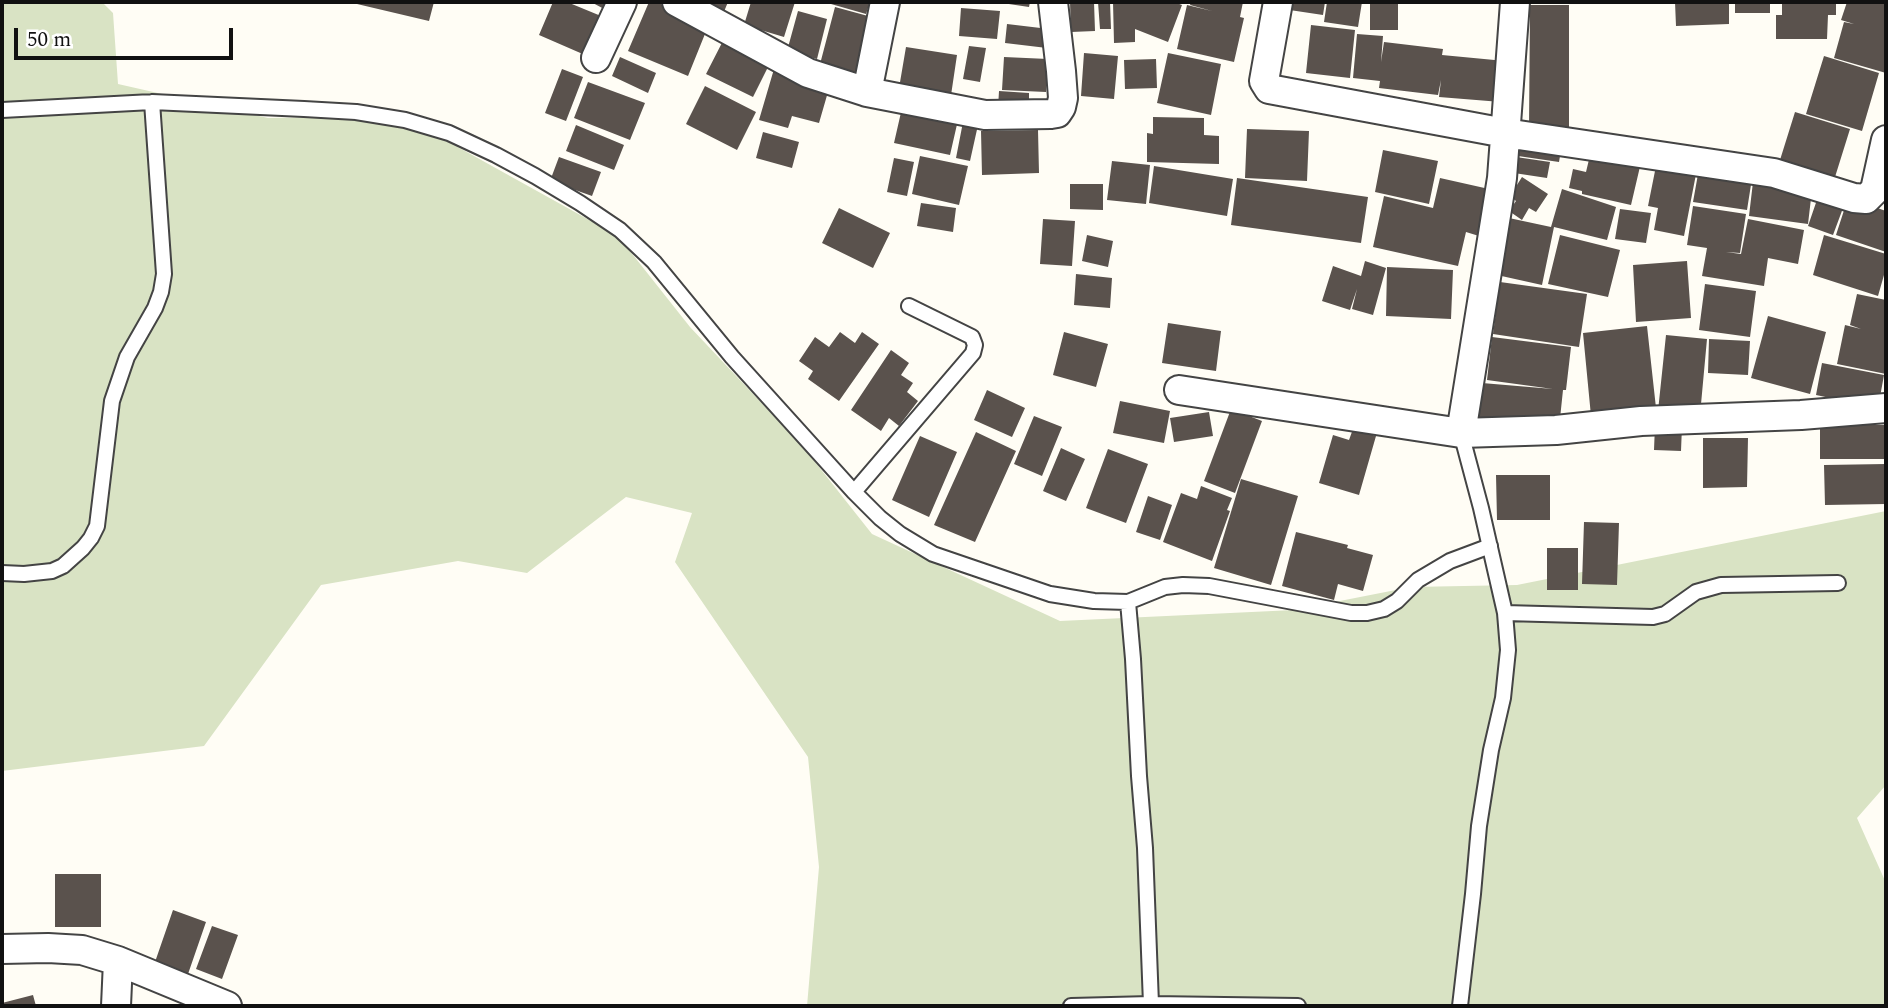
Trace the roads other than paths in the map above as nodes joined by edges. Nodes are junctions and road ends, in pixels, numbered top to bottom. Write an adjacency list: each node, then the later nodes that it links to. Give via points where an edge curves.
1 (622, 2): 7 (street)
2 (677, 2): 8 (street, via 808,72)
3 (885, 2): 8 (street)
4 (1053, 2): 8 (street, via 1063,99 1057,113 985,115)
5 (1278, 2): 11 (street, via 1264,81 1269,89)
6 (1515, 2): 11 (street)
7 (596, 58)
8 (867, 92)
9 (152, 102): 10 (lane); 17 (lane, via 330,110 405,120 449,133 525,171 610,223 654,262); 19 (lane, via 164,274 155,308 117,382 97,526 63,566 51,571)
10 (2, 110)
11 (1506, 133): 12 (street, via 1774,173 1866,199 1875,190); 16 (street)
12 (1886, 140)
13 (909, 306): 17 (lane, via 972,337 973,353)
14 (1179, 390): 16 (street)
15 (1886, 408): 16 (street)
16 (1461, 433): 18 (lane)
17 (854, 492): 21 (lane, via 900,534 933,554 1050,594)
18 (1490, 546): 21 (lane, via 1450,561 1418,580 1397,601 1367,613 1183,584); 22 (lane)
19 (2, 573)
20 (1838, 583): 22 (lane, via 1721,585 1696,592 1653,617)
21 (1128, 602): 25 (lane)
22 (1505, 613): 30 (lane, via 1508,650 1503,698 1479,826)
23 (2, 949): 24 (street, via 82,950)
24 (118, 961): 26 (street); 27 (street)
25 (1151, 1004): 28 (lane); 29 (lane)
26 (116, 1006)
27 (227, 1006)
28 (1071, 1006)
29 (1298, 1006)
30 (1460, 1006)

